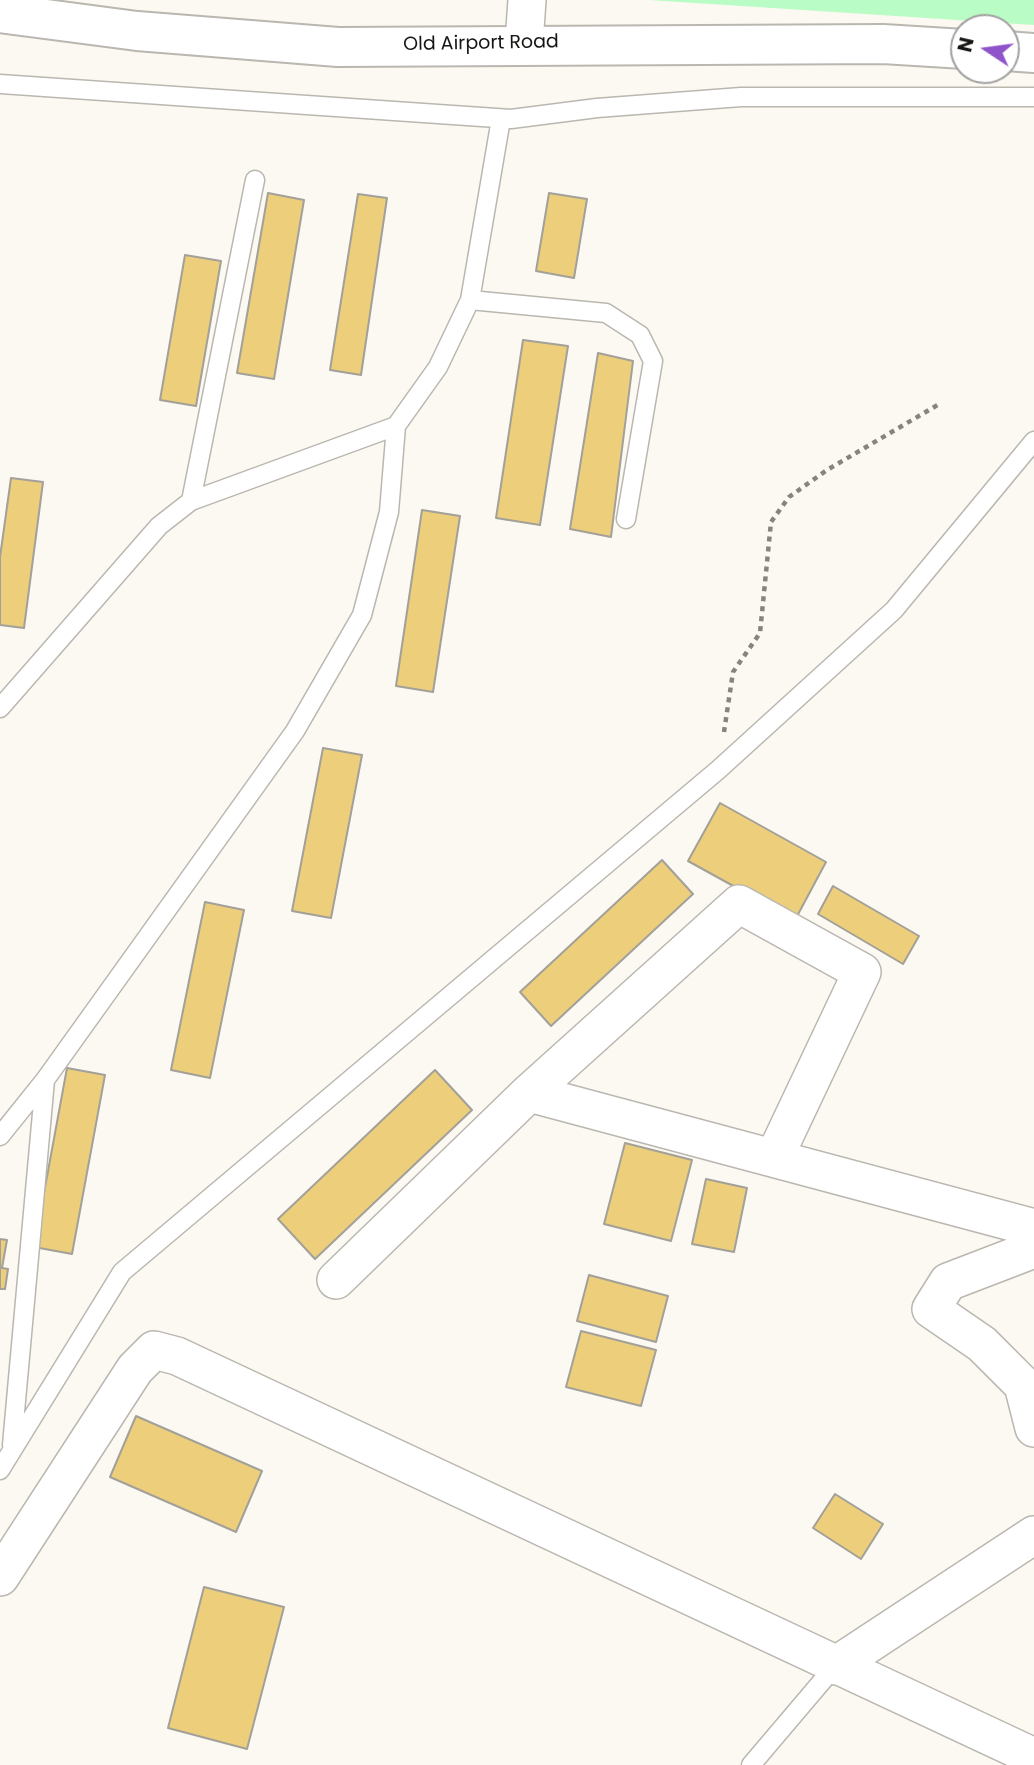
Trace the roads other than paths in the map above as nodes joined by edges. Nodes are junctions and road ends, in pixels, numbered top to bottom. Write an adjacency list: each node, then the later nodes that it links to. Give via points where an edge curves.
1 (527, 0): 3 (street)
2 (0, 13): 3 (main road, Old Airport Road, via 137,31 338,47)
3 (524, 43): 4 (main road, Old Airport Road)
4 (950, 47)
5 (0, 84): 7 (lane)
6 (1034, 97): 7 (lane, via 741,97)
7 (501, 119): 9 (lane)
8 (255, 180): 12 (lane)
9 (471, 300): 10 (lane, via 438,367); 13 (lane, via 606,313 640,335 653,361)
10 (396, 426): 12 (lane); 15 (lane, via 389,512 362,615 295,731)
11 (1034, 441): 23 (lane, via 894,610 718,770 122,1272)
12 (191, 501): 14 (lane, via 159,526)
13 (626, 519)
14 (0, 708)
15 (45, 1080): 17 (lane); 23 (lane)
16 (529, 1093): 18 (street); 18 (street, via 739,904 862,972); 21 (street)
17 (0, 1136)
18 (774, 1158): 19 (street)
19 (1034, 1228)
20 (1034, 1249): 22 (street, via 947,1282 931,1309 982,1344 1023,1385)
21 (336, 1280)
22 (1034, 1429)
23 (11, 1448): 24 (lane)
24 (0, 1470)
25 (1034, 1535): 27 (street)
26 (0, 1577): 27 (street, via 135,1369 154,1350 177,1356)
27 (835, 1666): 28 (street); 29 (lane)
28 (1034, 1757)
29 (751, 1765)

